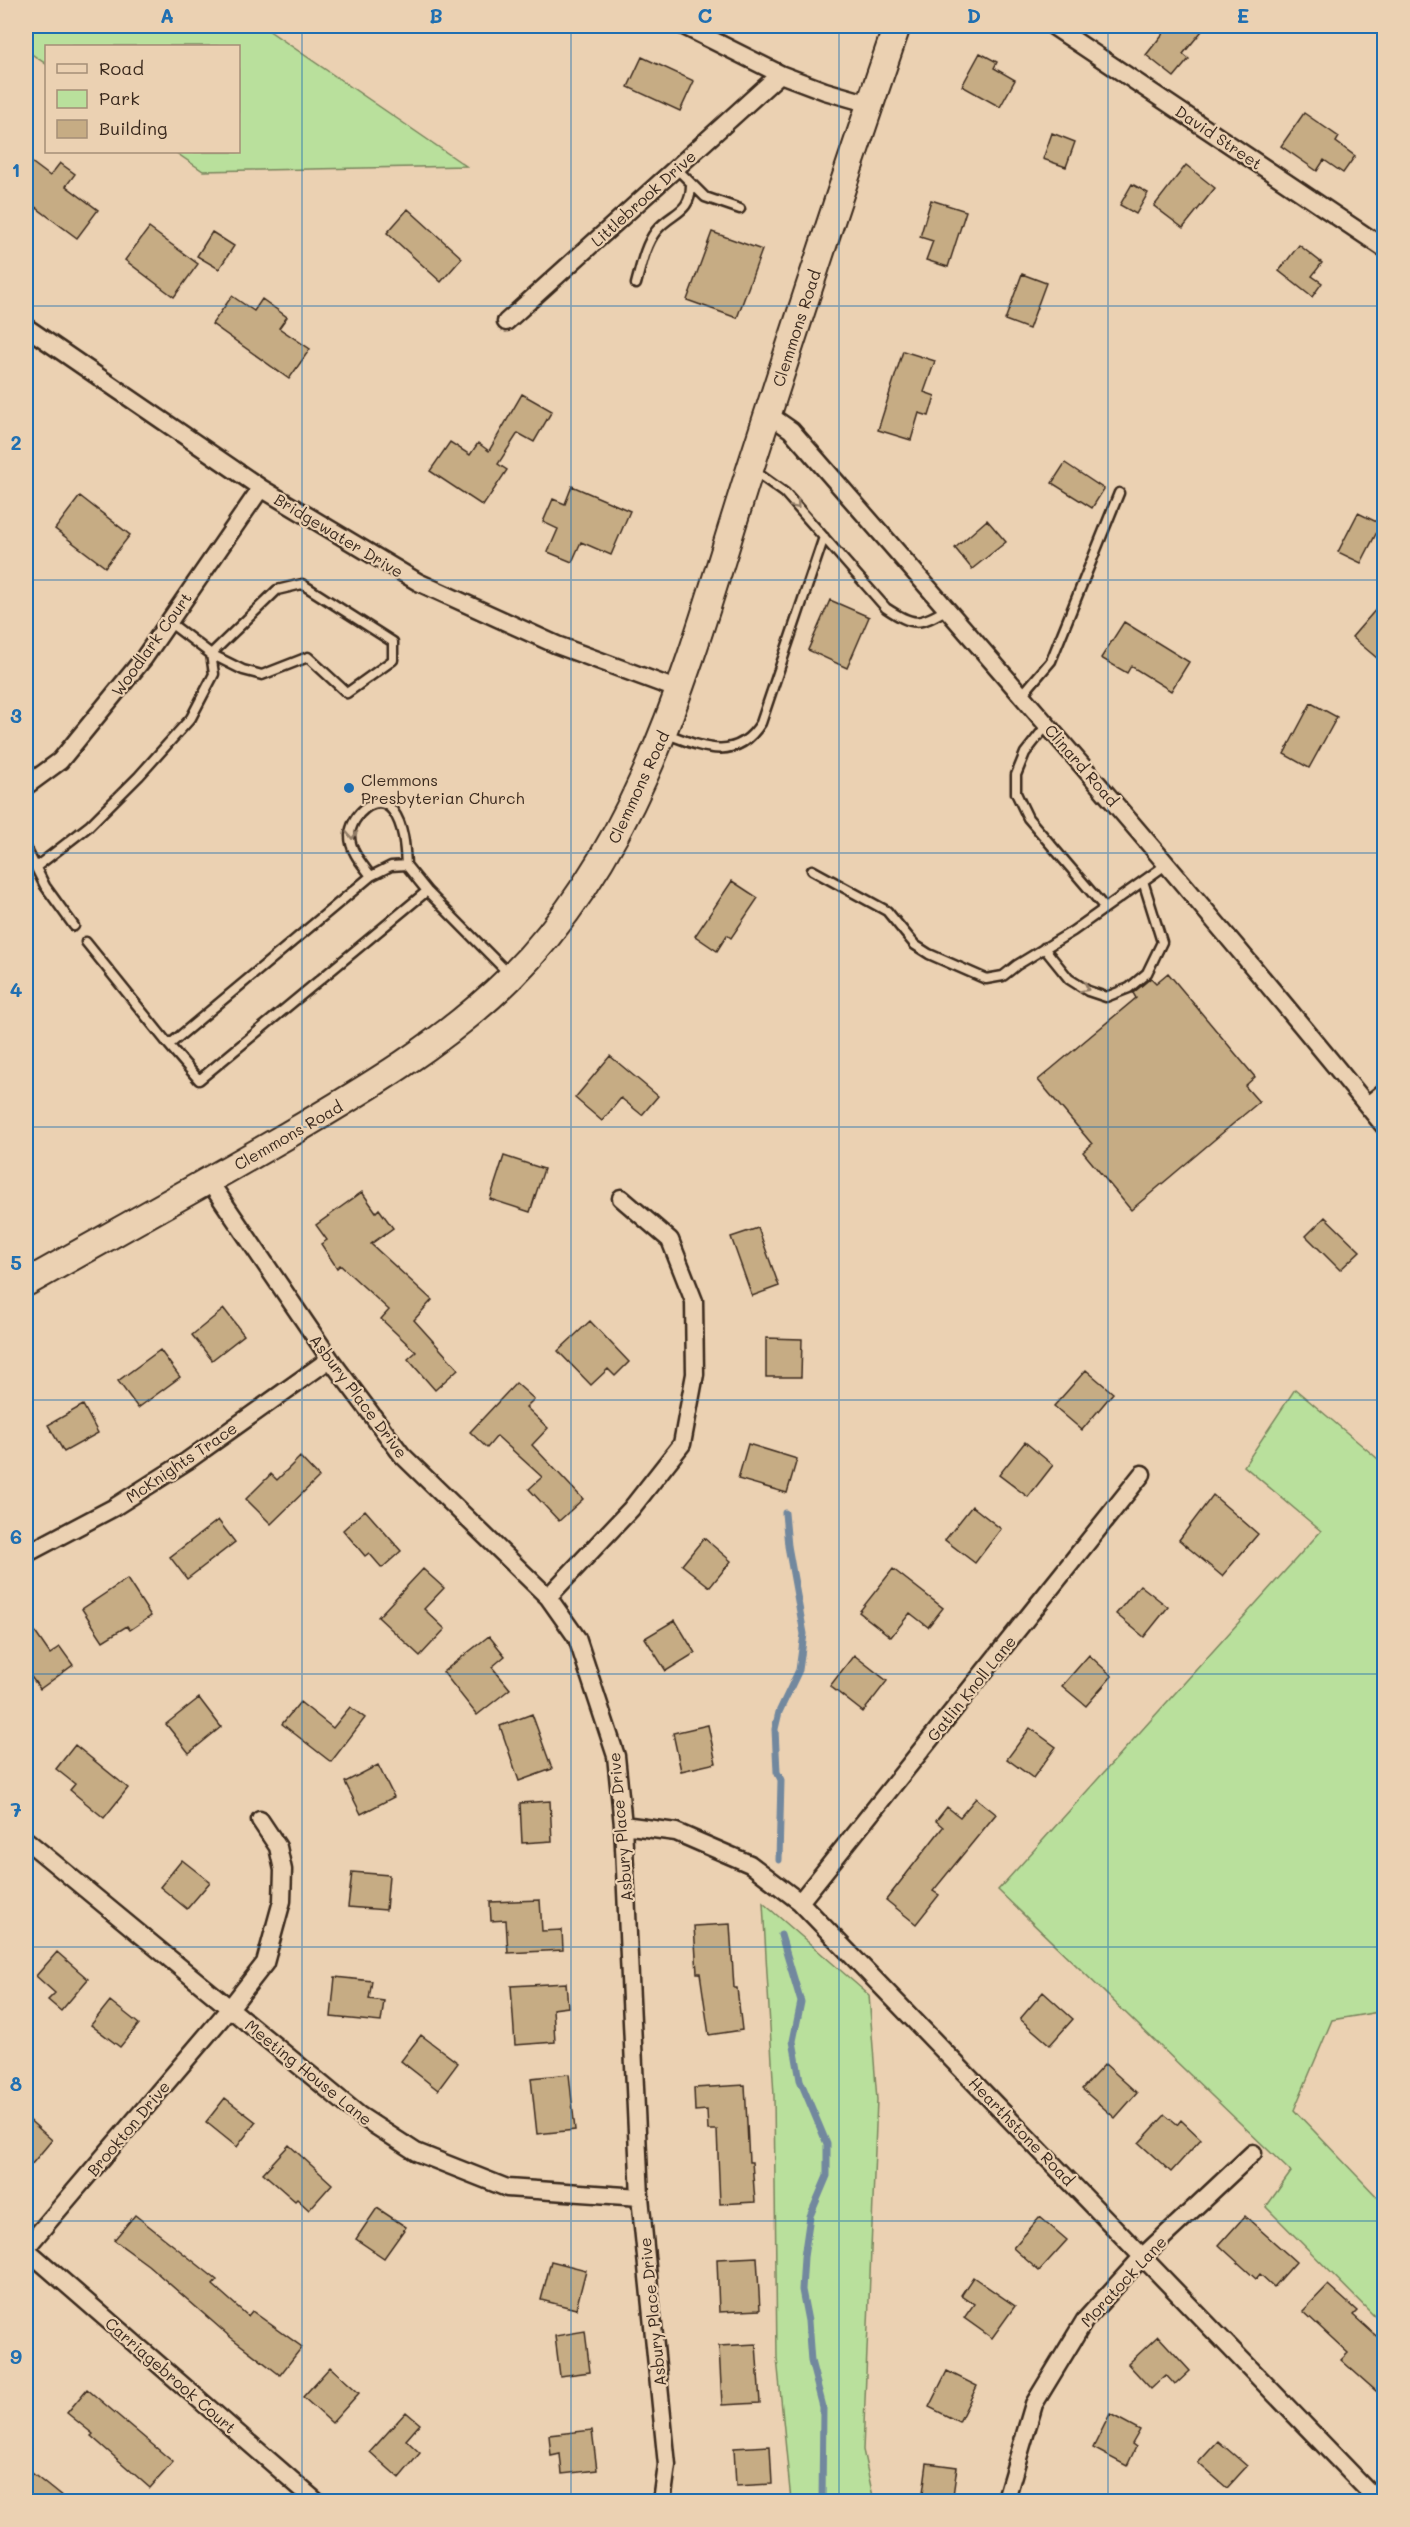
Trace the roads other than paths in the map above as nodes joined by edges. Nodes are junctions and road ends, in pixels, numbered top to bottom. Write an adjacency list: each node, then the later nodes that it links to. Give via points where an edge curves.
1 (684, 26): 4 (street)
2 (897, 26): 5 (main road, Clemmons Road)
3 (1053, 26): 9 (street, David Street)
4 (780, 74): 5 (street); 6 (street, Littlebrook Drive)
5 (870, 104): 13 (main road, Clemmons Road)
6 (676, 168): 7 (lane); 11 (street, Littlebrook Drive)
7 (691, 185): 8 (lane, via 705,197); 10 (lane, via 691,196 683,209 656,230)
8 (740, 209)
9 (1384, 249)
10 (636, 284)
11 (506, 322)
12 (26, 327): 15 (street, Bridgewater Drive)
13 (768, 414): 14 (main road, Clemmons Road); 18 (street, Clinard Road, via 790,430)
14 (750, 468): 17 (lane, one-way to 17, via 785,493); 21 (main road, Clemmons Road)
15 (261, 488): 19 (street, Woodlark Court); 21 (street, Bridgewater Drive, via 418,582 557,645)
16 (1119, 493): 22 (lane, via 1051,661)
17 (824, 537): 18 (lane, via 886,608 906,621 927,621); 24 (lane, via 761,723 753,736 724,750 704,748)
18 (947, 609): 22 (street, Clinard Road)
19 (169, 622): 20 (lane); 25 (street, Woodlark Court, via 60,761)
20 (211, 654): 20 (lane, via 262,675 308,657 347,693 393,660 393,642 302,584 277,590); 29 (lane, via 214,674 191,718 89,826)
21 (679, 690): 24 (main road, Clemmons Road)
22 (1022, 695): 23 (street, Clinard Road)
23 (1047, 725): 27 (street, Clinard Road); 34 (lane, via 1025,753 1016,775 1016,793 1028,818)
24 (663, 733): 38 (main road, Clemmons Road, via 607,853 554,930)
25 (26, 786)
26 (26, 848): 29 (lane)
27 (1167, 863): 32 (lane); 41 (street, Clinard Road)
28 (406, 865): 31 (lane, via 391,866); 31 (lane, one-way to 31, via 404,839 394,812 380,802 369,805 352,820 350,837 356,856); 33 (lane)
29 (36, 867): 35 (lane)
30 (812, 870): 37 (lane, via 887,911 915,945 929,954 986,979 1003,976)
31 (371, 876): 39 (lane)
32 (1143, 881): 34 (lane); 37 (lane, one-way to 32, via 1069,979 1089,991 1106,997 1129,988 1148,973 1162,942)
33 (427, 891): 38 (lane); 39 (lane, via 199,1080)
34 (1105, 908): 37 (lane)
35 (74, 926)
36 (86, 942): 39 (lane)
37 (1044, 948)
38 (512, 976): 43 (main road, Clemmons Road, via 409,1062)
39 (170, 1045)
40 (1384, 1092): 41 (street)
41 (1368, 1106): 42 (street, Clinard Road)
42 (1384, 1126)
43 (209, 1181): 45 (main road, Clemmons Road); 46 (street, Asbury Place Drive)
44 (621, 1198): 49 (street, via 670,1240 694,1301 695,1374 681,1444 631,1509)
45 (26, 1283)
46 (330, 1359): 48 (street, McKnights Trace, via 187,1461 113,1508); 49 (street, Asbury Place Drive, via 402,1455)
47 (1142, 1474): 53 (street, Gatlin Knoll Lane)
48 (26, 1554)
49 (548, 1597): 51 (street, Asbury Place Drive, via 577,1638 599,1702 616,1756)
50 (260, 1820): 54 (street, Brookton Drive, via 278,1847 283,1870 282,1901 265,1963)
51 (623, 1825): 53 (street, Hearthstone Road, via 676,1832 750,1864); 56 (street, Asbury Place Drive)
52 (26, 1840): 54 (street, Meeting House Lane)
53 (800, 1902): 58 (street, Hearthstone Road)
54 (230, 2008): 56 (street, Meeting House Lane, via 359,2115 416,2152 507,2188); 57 (street, Brookton Drive)
55 (1253, 2153): 58 (street, Moratock Lane)
56 (640, 2197): 60 (street, Asbury Place Drive, via 667,2465)
57 (26, 2249): 59 (street, Carriagebrook Court)
58 (1143, 2256): 61 (street, Moratock Lane, via 1085,2320 1034,2404); 62 (street, Hearthstone Road)
59 (317, 2502)
60 (662, 2502)
61 (1005, 2502)
62 (1379, 2502)

